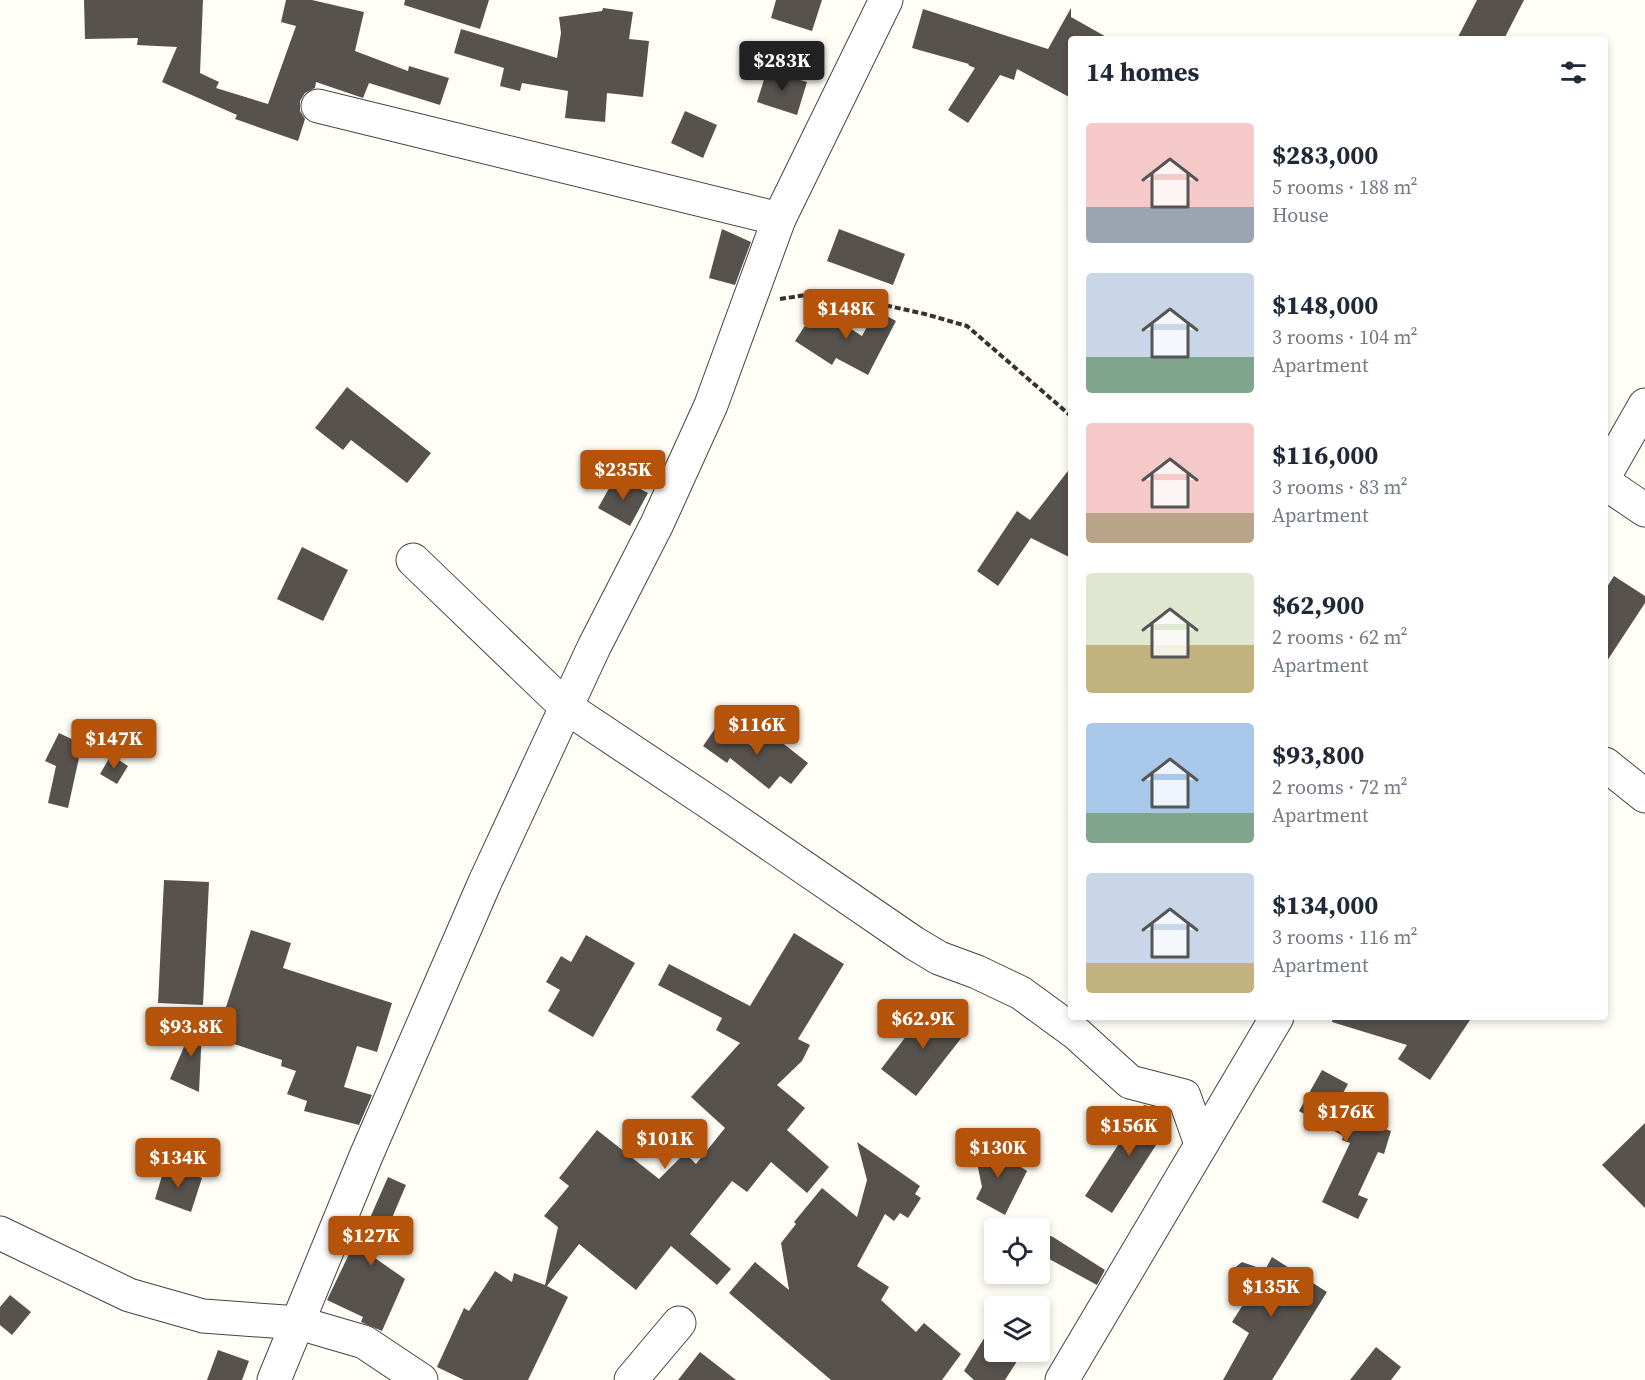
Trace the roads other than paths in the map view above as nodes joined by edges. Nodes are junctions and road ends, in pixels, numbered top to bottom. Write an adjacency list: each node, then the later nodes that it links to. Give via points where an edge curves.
1 (886, 0): 3 (street)
2 (318, 106): 3 (street)
3 (779, 219): 9 (street, via 711,405)
4 (1645, 405): 5 (street)
5 (1608, 470)
6 (1608, 485): 7 (street)
7 (1645, 510)
8 (413, 560): 9 (street)
9 (566, 707): 13 (street, via 914,943 939,958 1021,993 1077,1034 1130,1082 1184,1096); 15 (street, via 484,882)
10 (1608, 766): 11 (street)
11 (1645, 796)
12 (1275, 1020): 13 (street)
13 (1201, 1144): 20 (street)
14 (0, 1233): 15 (street, via 129,1295 203,1316)
15 (299, 1323): 17 (street); 18 (street, via 364,1342)
16 (679, 1323): 19 (street)
17 (274, 1380)
18 (421, 1380)
19 (631, 1380)
20 (1062, 1380)

